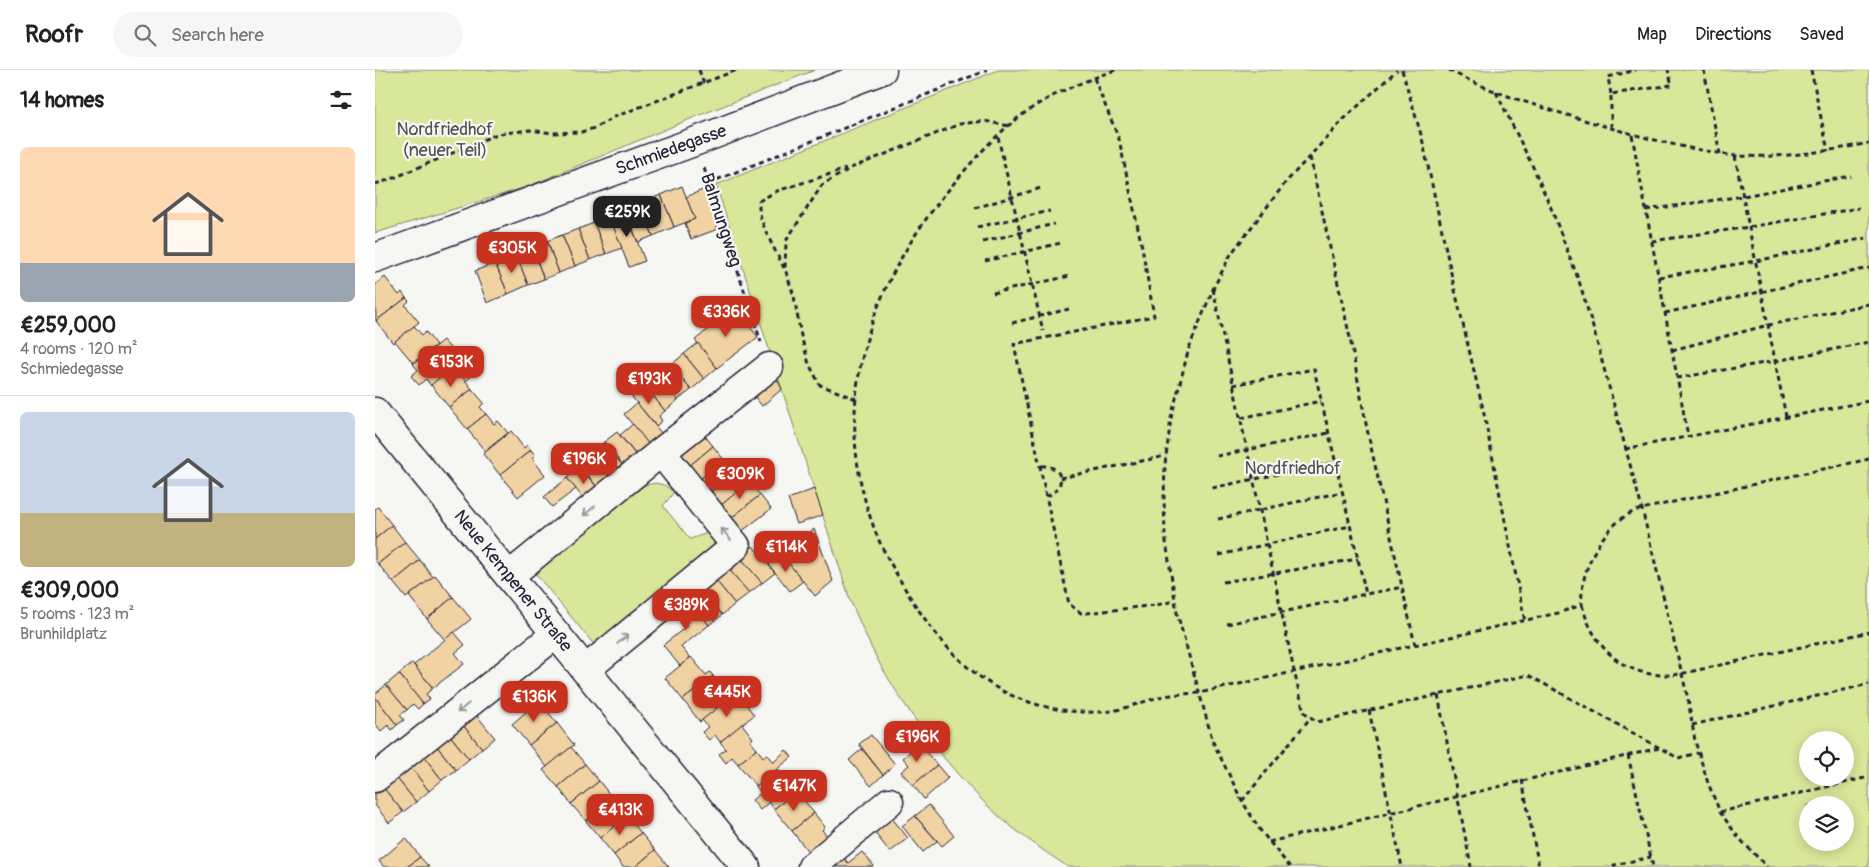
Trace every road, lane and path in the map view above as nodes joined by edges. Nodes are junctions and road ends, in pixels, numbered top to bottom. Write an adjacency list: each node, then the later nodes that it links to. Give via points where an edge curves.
1 (699, 70): 14 (path)
2 (737, 70): 14 (path)
3 (881, 70): 21 (street, Schmiedegasse)
4 (987, 70): 29 (path)
5 (1115, 70): 13 (path)
6 (1397, 70): 26 (path, via 1343,120)
7 (1402, 70): 108 (path, via 1422,138 1483,409)
8 (1449, 70): 15 (path)
9 (1636, 70): 16 (path, via 1608,77)
10 (1668, 70): 16 (path, via 1672,84)
11 (1704, 70): 24 (path)
12 (1811, 70): 23 (path)
13 (1094, 78): 17 (path, via 1068,88 1021,115); 87 (path, via 1119,139 1154,316 1014,344)
14 (704, 84): 30 (path, via 581,132 529,130 497,134)
15 (1496, 92): 18 (path); 81 (path, via 1540,183 1579,280)
16 (1611, 94): 18 (path)
17 (1009, 126): 20 (path); 27 (path, via 985,121 959,124)
18 (1611, 128): 19 (path)
19 (1632, 135): 24 (path); 36 (path)
20 (997, 136): 32 (path); 72 (path, via 935,206 892,274 866,341)
21 (694, 142): 29 (path, Balmungweg); 48 (street, Schmiedegasse)
22 (1869, 143): 23 (path)
23 (1828, 151): 25 (path, via 1784,156)
24 (1719, 154): 25 (path)
25 (1735, 156): 33 (path)
26 (1310, 157): 56 (path, via 1250,227); 103 (path)
27 (851, 168): 52 (path, via 822,185 787,241); 52 (path, via 777,190 759,201 761,220)
28 (1851, 176): 33 (path)
29 (709, 182): 69 (path, Balmungweg)
30 (375, 184)
31 (1041, 188): 32 (path)
32 (1012, 196): 34 (path); 38 (path)
33 (1743, 196): 36 (path); 41 (path)
34 (975, 208)
35 (1859, 208): 41 (path)
36 (1646, 210): 44 (path)
37 (1049, 211): 38 (path)
38 (1017, 218): 40 (path); 42 (path)
39 (1053, 224): 42 (path)
40 (977, 227)
41 (1749, 227): 44 (path); 50 (path)
42 (1021, 233): 45 (path); 47 (path)
43 (1866, 238): 50 (path)
44 (1652, 241): 54 (path)
45 (983, 242)
46 (1061, 243): 47 (path)
47 (1025, 252): 49 (path); 55 (path)
48 (375, 258)
49 (985, 261)
50 (1756, 261): 54 (path); 57 (path)
51 (1869, 268): 57 (path)
52 (785, 269): 72 (path, via 809,364 820,385)
53 (1070, 276): 55 (path)
54 (1659, 277): 61 (path)
55 (1033, 285): 58 (path); 62 (path)
56 (1213, 289): 71 (path); 83 (path, via 1177,386)
57 (1762, 292): 61 (path); 64 (path)
58 (993, 293)
59 (1869, 304): 64 (path)
60 (1069, 309): 62 (path)
61 (1665, 313): 67 (path)
62 (1039, 316): 63 (path); 65 (path)
63 (1012, 323)
64 (1769, 325): 67 (path); 68 (path)
65 (1043, 331)
66 (1869, 342): 68 (path)
67 (1672, 350): 70 (path)
68 (1776, 361): 70 (path); 77 (path)
69 (769, 367): 82 (street)
70 (1677, 378): 79 (path)
71 (1233, 384): 73 (path, via 1314,369); 76 (path)
72 (856, 399): 117 (path, via 859,470 873,526 914,604 938,636 969,668 1005,693 1061,710 1114,710 1161,697)
73 (1321, 401): 76 (path); 78 (path)
74 (1869, 401): 77 (path)
75 (375, 412): 101 (street, Neue Kempener Straße)
76 (1241, 418): 80 (path)
77 (1786, 418): 79 (path)
78 (1329, 433): 80 (path); 86 (path)
79 (1688, 436): 81 (path)
80 (1247, 449): 84 (path); 89 (path)
81 (1625, 449): 94 (path)
82 (661, 452): 101 (street, one-way to 101); 113 (street, one-way to 82, via 736,546)
83 (1166, 456): 88 (path); 105 (path, via 1165,535)
84 (1217, 456)
85 (1869, 459): 94 (path)
86 (1335, 462): 89 (path); 91 (path)
87 (1041, 466): 88 (path, via 1053,468); 92 (path)
88 (1060, 478): 92 (path, via 1059,489)
89 (1254, 481): 90 (path); 93 (path)
90 (1213, 488)
91 (1342, 492): 93 (path); 96 (path)
92 (1047, 496): 105 (path, via 1069,604 1081,613 1087,613)
93 (1260, 509): 95 (path); 97 (path)
94 (1642, 509): 106 (path, via 1624,516 1599,544 1583,582); 115 (path)
95 (1217, 518)
96 (1350, 526): 97 (path); 99 (path)
97 (1267, 544): 98 (path); 100 (path)
98 (1219, 555)
99 (1357, 559): 100 (path); 104 (path)
100 (1273, 573): 102 (path); 107 (path)
101 (509, 576): 111 (street, Neue Kempener Straße)
102 (1223, 582)
103 (1403, 587): 104 (path); 112 (path)
104 (1366, 594): 107 (path)
105 (1175, 601): 117 (path)
106 (1581, 605): 108 (path); 115 (path, via 1586,621 1602,645 1621,663 1651,675)
107 (1281, 612): 109 (path); 114 (path)
108 (1525, 622): 112 (path)
109 (1227, 624)
110 (1869, 632): 115 (path)
111 (556, 634): 113 (street, Neue Kempener Straße); 126 (street, one-way to 126)
112 (1415, 645): 114 (path)
113 (585, 670): 136 (street, Neue Kempener Straße)
114 (1293, 671): 117 (path); 120 (path, via 1305,712)
115 (1680, 674): 121 (path)
116 (1869, 684): 121 (path)
117 (1199, 693): 129 (path, via 1213,742)
118 (1438, 695): 119 (path); 122 (path, via 1528,675); 128 (path)
119 (1369, 710): 120 (path, via 1317,722); 131 (path)
120 (1311, 717): 129 (path)
121 (1692, 725): 123 (path)
122 (1659, 747): 123 (path, via 1678,758); 124 (path)
123 (1699, 752): 132 (path)
124 (1628, 755): 127 (path); 134 (path)
125 (1869, 777): 132 (path)
126 (375, 778)
127 (1522, 780): 128 (path); 141 (path)
128 (1458, 796): 131 (path); 140 (path)
129 (1242, 801): 133 (path)
130 (889, 802): 137 (street)
131 (1391, 811): 133 (path); 139 (path)
132 (1720, 812): 144 (path, via 1738,837)
133 (1269, 842): 138 (path)
134 (1651, 857): 135 (path); 143 (path)
135 (1614, 866): 142 (path)
136 (745, 867)
137 (812, 867)
138 (1290, 867)
139 (1402, 867)
140 (1471, 867)
141 (1539, 867)
142 (1607, 867)
143 (1653, 867)
144 (1767, 867)

